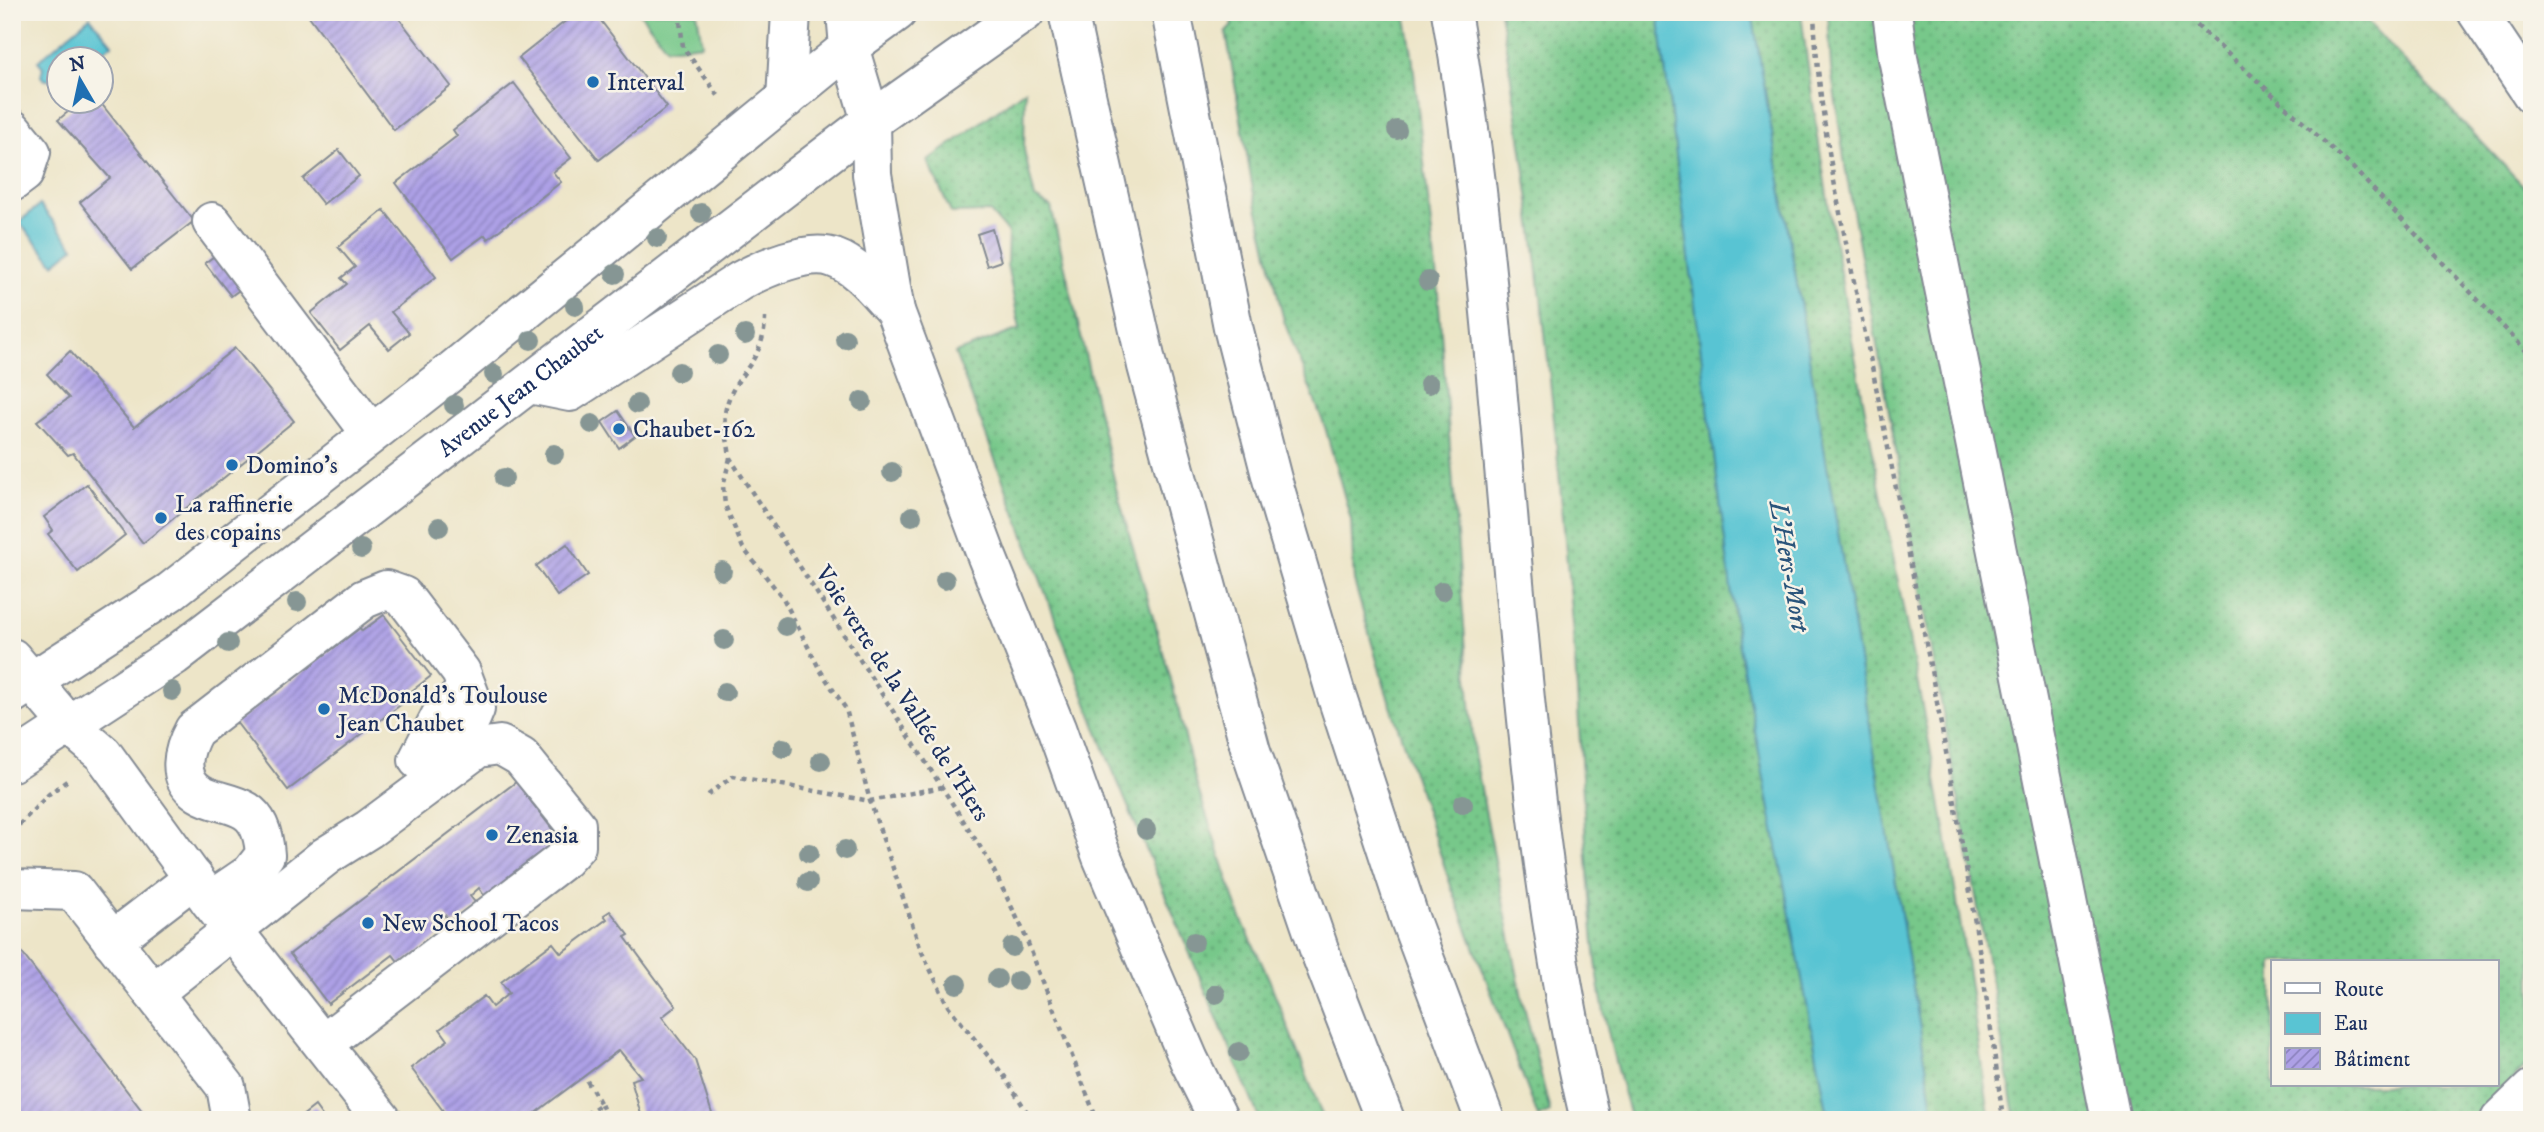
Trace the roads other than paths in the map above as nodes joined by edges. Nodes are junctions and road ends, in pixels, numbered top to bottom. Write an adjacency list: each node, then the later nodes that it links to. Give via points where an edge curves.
1 (791, 12): 11 (main road)
2 (897, 12): 9 (main road)
3 (1025, 12): 12 (main road, Avenue Jean Chaubet)
4 (1068, 12): 32 (main road, bridge, via 1147,366 1251,751 1320,952)
5 (1171, 12): 33 (main road, via 1233,327 1272,479 1410,920)
6 (1451, 12): 34 (main road, via 1495,354 1549,908 1566,1017)
7 (1892, 12): 35 (main road)
8 (2477, 12): 10 (main road)
9 (848, 30): 11 (main road); 12 (main road)
10 (2532, 93)
11 (786, 99): 18 (main road, via 442,379)
12 (871, 121): 16 (main road, via 872,174); 17 (main road, Avenue Jean Chaubet)
13 (12, 129): 14 (main road, via 31,152 24,173)
14 (12, 182)
15 (212, 222): 18 (main road)
16 (895, 311): 17 (main road, via 859,273 832,257 801,257 740,281 570,393); 31 (main road, via 1102,857)
17 (530, 384): 20 (main road, Avenue Jean Chaubet, via 174,656)
18 (370, 432): 19 (main road, via 170,592)
19 (18, 678): 20 (main road)
20 (69, 725): 21 (main road, Avenue Jean Chaubet); 24 (main road, via 103,754)
21 (12, 762)
22 (326, 856): 24 (main road); 24 (main road, via 355,810 418,760 446,748 468,728 475,709 461,673 403,596 386,590 364,599 194,730 182,752 186,778 198,793 247,812 263,834 265,855 251,873); 27 (main road, via 369,830 478,748 500,745 521,757 576,825 576,846 564,859)
23 (12, 889): 25 (main road, via 74,891)
24 (213, 903): 25 (main road); 26 (main road); 27 (main road)
25 (113, 941): 26 (main road)
26 (153, 993): 29 (main road, via 226,1087)
27 (324, 1043): 30 (main road)
28 (2532, 1089): 36 (main road)
29 (232, 1120)
30 (382, 1120)
31 (1219, 1120)
32 (1385, 1120)
33 (1485, 1120)
34 (1590, 1120)
35 (2111, 1120)
36 (2500, 1120)

